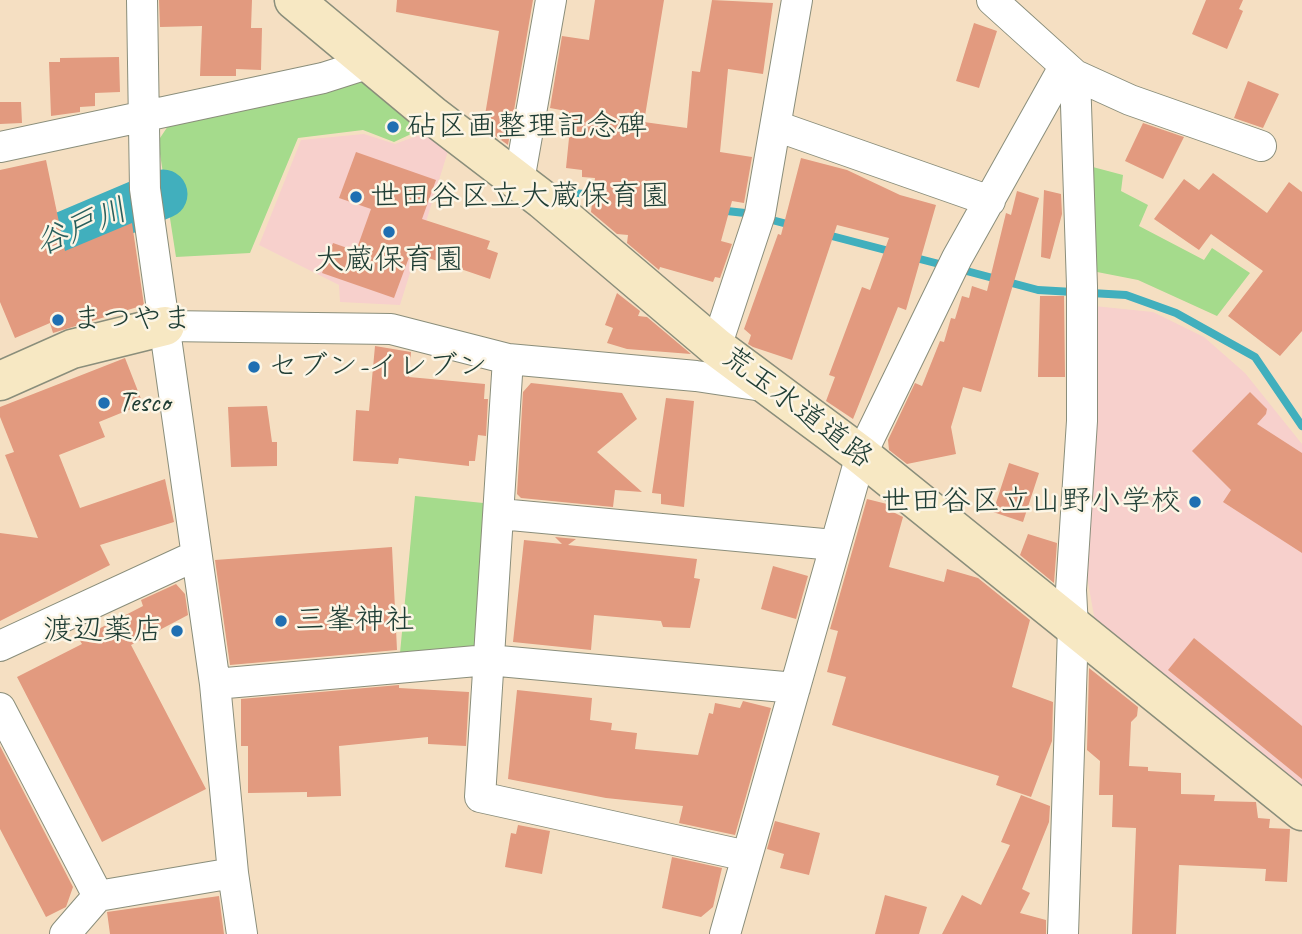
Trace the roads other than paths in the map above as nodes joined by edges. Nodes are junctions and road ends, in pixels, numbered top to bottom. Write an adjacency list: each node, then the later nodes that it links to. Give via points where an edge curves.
1 (142, 0): 8 (street)
2 (295, 0): 6 (main road, 荒玉水道道路)
3 (551, 0): 12 (street)
4 (797, 0): 9 (street)
5 (992, 0): 7 (street)
6 (370, 63): 8 (street, via 323,78); 12 (main road, 荒玉水道道路)
7 (1069, 71): 10 (street, via 1130,100); 13 (street); 23 (street, via 1082,292)
8 (144, 117): 11 (street); 14 (street, via 146,198)
9 (776, 126): 13 (street); 15 (street, via 758,222)
10 (1261, 146)
11 (0, 147)
12 (519, 181): 15 (main road, 荒玉水道道路)
13 (990, 201): 19 (street, via 952,268)
14 (165, 326): 16 (street, via 391,329); 17 (main road, via 72,349); 22 (street)
15 (716, 346): 18 (main road, 荒玉水道道路)
16 (508, 359): 18 (street); 20 (street)
17 (0, 381)
18 (769, 387): 19 (main road, 荒玉水道道路)
19 (861, 455): 21 (street); 23 (main road, 荒玉水道道路)
20 (500, 514): 21 (street); 25 (street)
21 (834, 545): 27 (street)
22 (195, 556): 24 (street); 26 (street)
23 (1073, 628): 29 (main road, 荒玉水道道路); 36 (street)
24 (0, 646)
25 (488, 660): 26 (street); 27 (street); 30 (street, via 480,797)
26 (215, 684): 31 (street)
27 (795, 688): 30 (street)
28 (0, 708): 32 (street)
29 (1302, 811)
30 (747, 856): 35 (street)
31 (233, 873): 32 (street); 34 (street)
32 (97, 896): 33 (street)
33 (65, 934)
34 (242, 934)
35 (725, 934)
36 (1063, 934)

